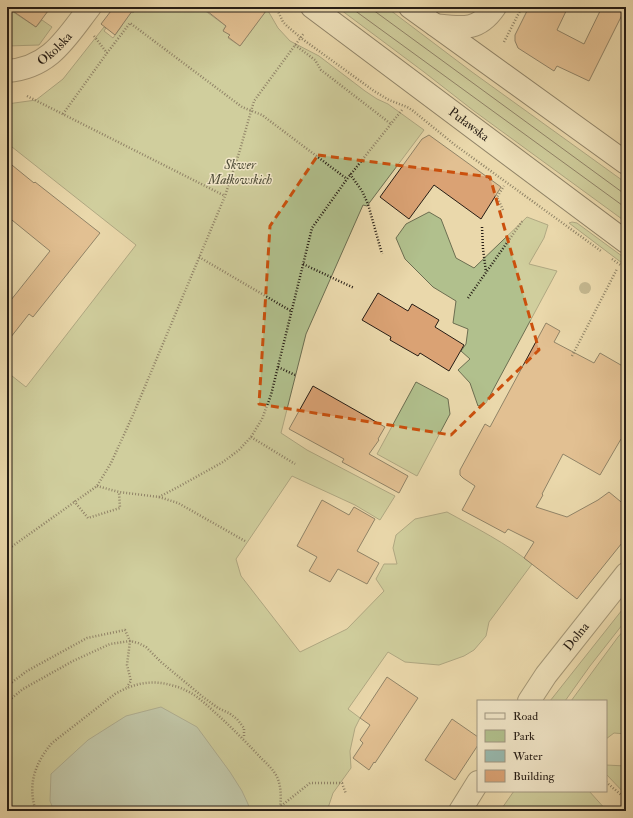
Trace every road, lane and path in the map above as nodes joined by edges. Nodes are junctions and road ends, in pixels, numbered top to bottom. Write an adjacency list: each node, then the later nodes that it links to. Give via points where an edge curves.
1 (90, 7): 14 (main road, Okolska, via 50,56 25,68)
2 (276, 7): 10 (path, via 283,22)
3 (312, 7): 28 (main road, Puławska)
4 (410, 7): 7 (main road)
5 (495, 7): 7 (main road, via 483,21 474,25 459,28)
6 (522, 7): 11 (path)
7 (435, 25): 20 (main road)
8 (304, 32): 10 (path)
9 (94, 35): 13 (path)
10 (301, 38): 12 (path); 29 (path, via 374,92 412,110)
11 (504, 42)
12 (295, 45): 17 (path, via 254,101); 19 (path, via 315,60 321,70)
13 (107, 53): 17 (path, via 130,24 242,107); 18 (path)
14 (7, 71)
15 (27, 96): 18 (path)
16 (402, 110): 19 (path)
17 (251, 111): 22 (path, via 262,116); 24 (path)
18 (63, 114): 24 (path)
19 (391, 124): 21 (path)
20 (626, 164)
21 (350, 174): 22 (path); 30 (path, via 368,204)
22 (347, 179): 33 (path, via 312,228)
23 (504, 186): 25 (path, via 497,197)
24 (225, 196): 32 (path)
25 (503, 210)
26 (523, 220): 36 (path)
27 (482, 227): 36 (path)
28 (626, 242)
29 (602, 252)
30 (382, 254)
31 (608, 256): 35 (path)
32 (199, 257): 39 (path); 45 (path, via 130,422 111,463)
33 (303, 264): 37 (path); 39 (path)
34 (618, 269): 40 (path)
35 (626, 269)
36 (486, 272): 38 (path)
37 (354, 288)
38 (468, 298)
39 (292, 311): 41 (path)
40 (572, 356)
41 (278, 367): 42 (path); 43 (path, via 262,419)
42 (295, 375)
43 (251, 437): 44 (path); 47 (path, via 223,462)
44 (295, 464)
45 (96, 486): 46 (path); 48 (path)
46 (119, 492): 47 (path); 48 (path, via 120,508 88,518)
47 (159, 497): 49 (path, via 178,502)
48 (74, 501): 50 (path)
49 (245, 541)
50 (7, 550)
51 (626, 574): 55 (main road, Dolna, via 550,670)
52 (130, 641): 53 (path, via 125,630 87,638 27,671); 54 (path, via 127,665 131,681); 56 (path, via 110,644 73,661 22,689); 57 (path, via 146,647 203,697 237,719 244,728)
53 (7, 686)
54 (127, 687): 57 (path, via 151,682 182,689 199,699); 64 (path, via 52,743 44,752 34,774 32,786)
55 (530, 700)
56 (7, 702)
57 (243, 738): 63 (path, via 277,776)
58 (607, 783): 61 (path)
59 (477, 784): 66 (main road)
60 (346, 794): 63 (path, via 342,783 310,784)
61 (626, 799): 62 (path)
62 (623, 805)
63 (281, 806): 65 (path)
64 (36, 811)
65 (280, 811)
66 (460, 811)

